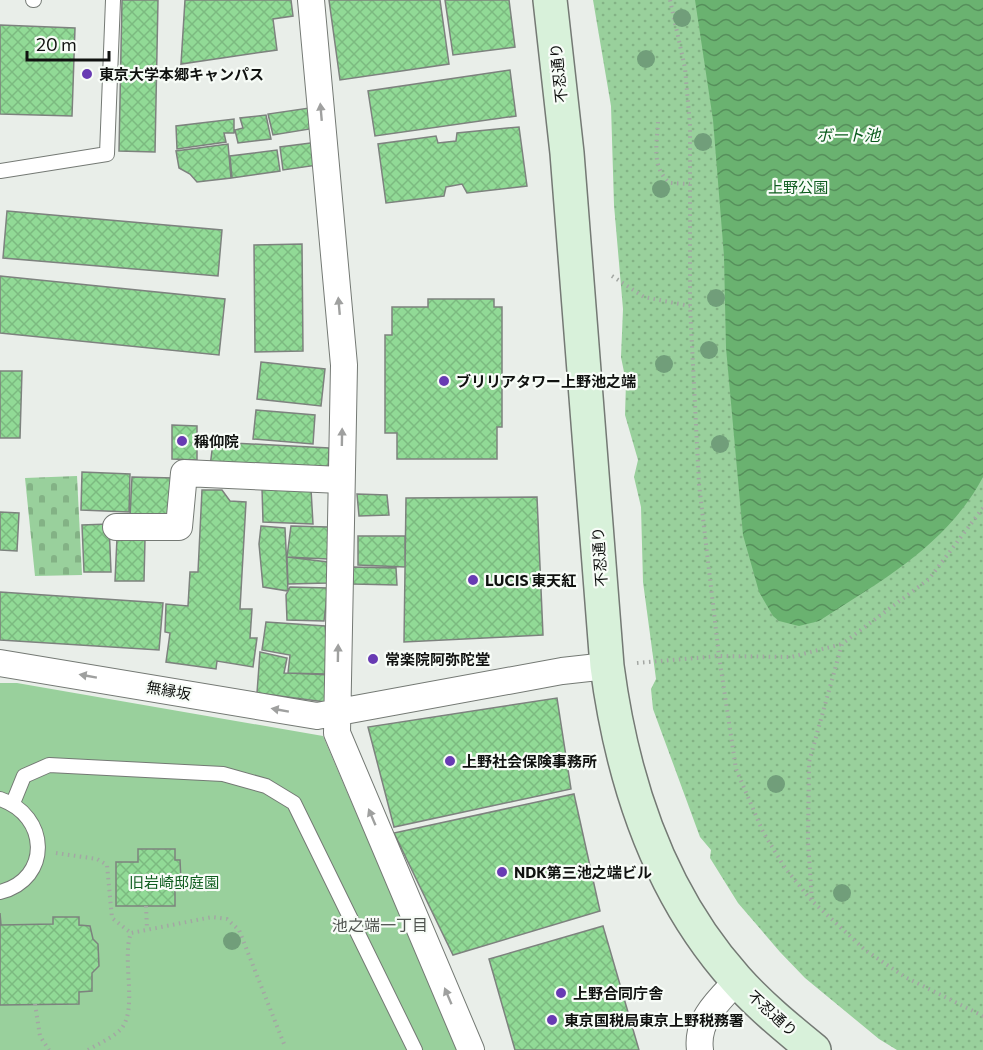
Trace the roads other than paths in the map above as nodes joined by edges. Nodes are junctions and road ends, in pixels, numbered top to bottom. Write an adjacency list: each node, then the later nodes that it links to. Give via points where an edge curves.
1 (113, 0): 4 (lane, via 107,154)
2 (311, 0): 5 (street, one-way to 2, via 344,365)
3 (550, 0): 8 (main road, 不忍通り, via 567,153)
4 (0, 171)
5 (341, 480): 6 (street, via 184,473 180,527); 9 (street, one-way to 5)
6 (116, 527)
7 (0, 663): 9 (street, 無縁坂, one-way to 7, via 317,716)
8 (607, 666): 9 (street, 無縁坂); 12 (main road, 不忍通り, via 626,767 664,874 687,915)
9 (337, 712): 14 (street, one-way to 9, via 337,733)
10 (7, 801): 11 (lane, via 34,825 38,850 32,870 22,882); 13 (lane, via 24,776 49,765 223,774 266,786 294,803)
11 (0, 892)
12 (737, 981): 15 (street, via 710,1010 698,1035); 16 (main road, 不忍通り)
13 (415, 1050)
14 (471, 1050)
15 (700, 1050)
16 (814, 1050)

